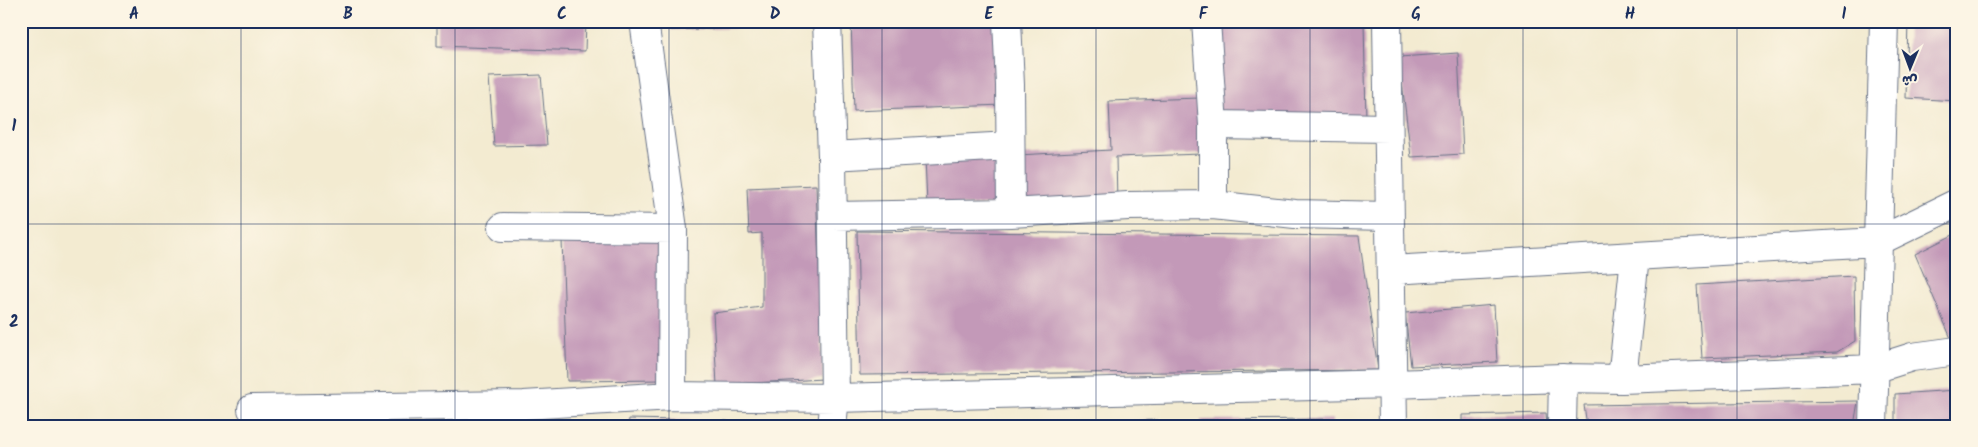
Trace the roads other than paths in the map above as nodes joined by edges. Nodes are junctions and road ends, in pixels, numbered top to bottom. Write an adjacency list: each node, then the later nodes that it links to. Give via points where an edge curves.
1 (644, 21): 17 (street)
2 (827, 21): 10 (street)
3 (1007, 21): 9 (street)
4 (1206, 21): 7 (street)
5 (1387, 21): 8 (street)
6 (1884, 21): 18 (street)
7 (1213, 126): 8 (street); 12 (street)
8 (1388, 128): 15 (street)
9 (1010, 146): 10 (street); 13 (street)
10 (832, 156): 14 (street)
11 (1957, 203): 18 (street)
12 (1213, 205): 13 (street); 15 (street, via 1295,214)
13 (1011, 213): 14 (street)
14 (833, 216): 27 (street)
15 (1389, 216): 20 (street)
16 (503, 227): 17 (street)
17 (673, 228): 26 (street)
18 (1877, 242): 19 (street); 22 (street)
19 (1635, 257): 20 (street); 24 (street)
20 (1391, 270): 25 (street)
21 (1957, 351): 22 (street, via 1912,357)
22 (1874, 369): 24 (street); 32 (street)
23 (1563, 378): 24 (street); 25 (street); 31 (street)
24 (1622, 379)
25 (1394, 384): 27 (street); 30 (street)
26 (672, 396): 27 (street); 28 (street, via 524,405)
27 (835, 398): 29 (street)
28 (252, 409)
29 (832, 426)
30 (1393, 426)
31 (1562, 426)
32 (1874, 426)

